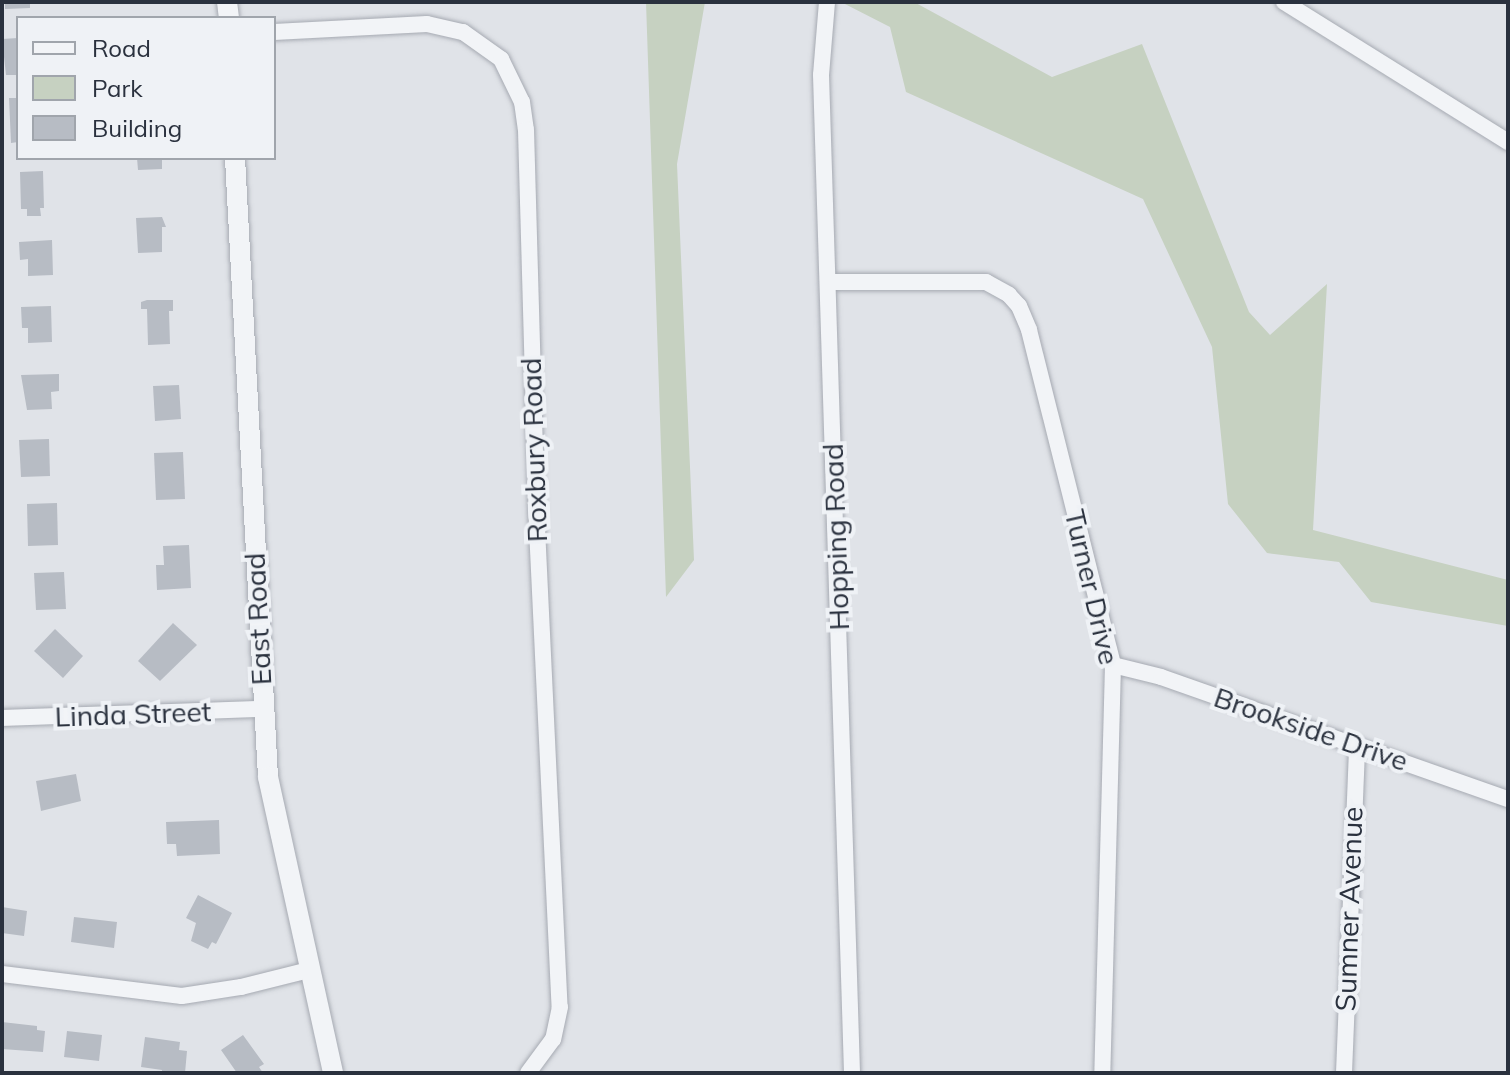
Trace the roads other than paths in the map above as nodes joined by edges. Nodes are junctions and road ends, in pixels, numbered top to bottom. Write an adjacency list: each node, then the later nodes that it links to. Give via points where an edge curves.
1 (827, 2): 6 (street, Hopping Road, via 821,75)
2 (1284, 2): 4 (street)
3 (276, 32): 15 (street, Roxbury Road, via 427,24 463,32 501,59 522,102 560,1007 553,1039)
4 (1508, 142)
5 (235, 160): 8 (street, East Road)
6 (829, 282): 7 (street, Turner Drive, via 971,280 997,287 1019,306); 16 (street, Hopping Road)
7 (1113, 665): 10 (street, Brookside Drive); 17 (street, Turner Drive)
8 (263, 709): 9 (street, Linda Street); 12 (street, East Road, via 268,777)
9 (2, 718)
10 (1357, 745): 11 (street, Brookside Drive); 18 (street, Sumner Avenue)
11 (1508, 799)
12 (309, 970): 13 (street, via 182,996); 14 (street, East Road)
13 (2, 974)
14 (333, 1073)
15 (528, 1073)
16 (852, 1073)
17 (1102, 1073)
18 (1344, 1073)

